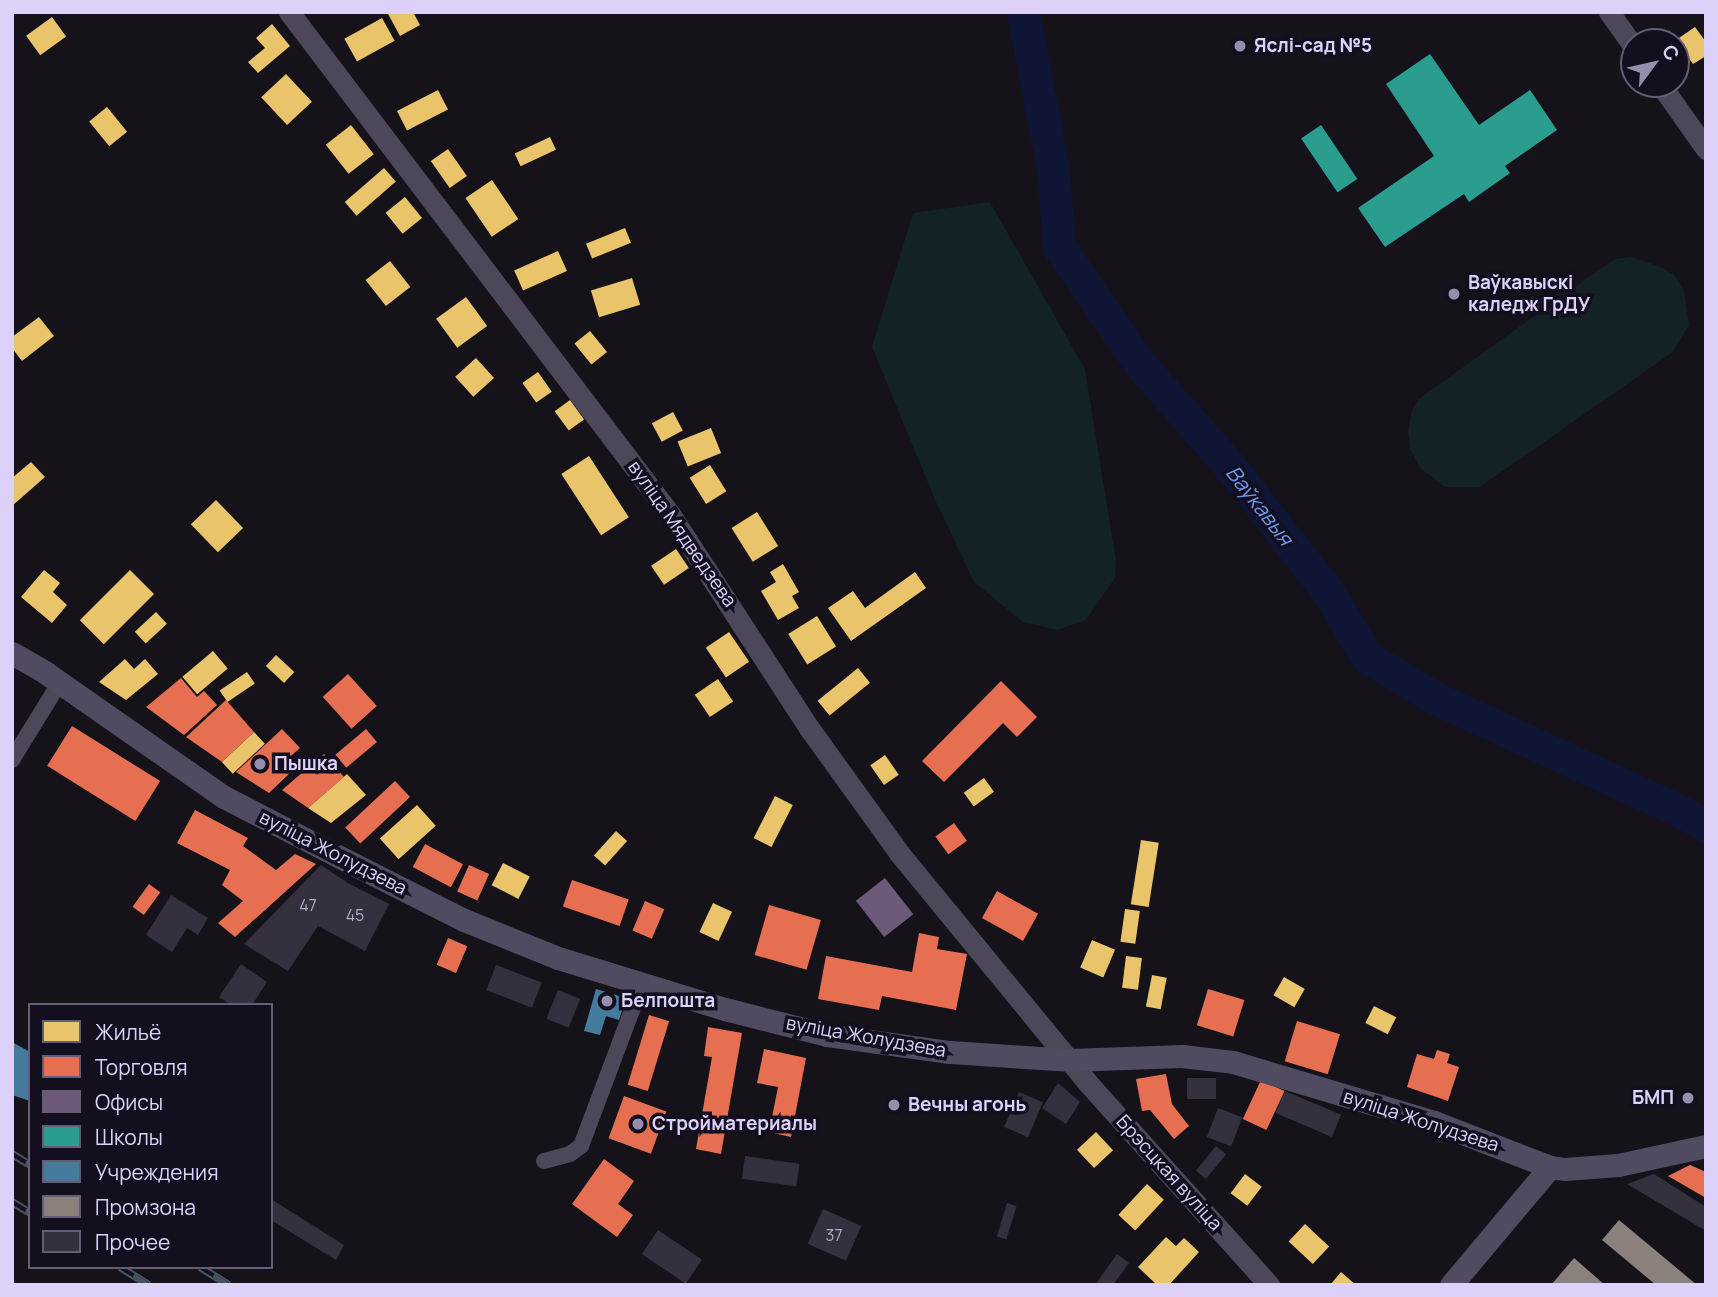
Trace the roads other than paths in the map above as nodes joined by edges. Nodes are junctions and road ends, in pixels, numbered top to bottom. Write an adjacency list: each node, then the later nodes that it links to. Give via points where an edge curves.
1 (289, 12): 10 (street, вуліца Мядведзева, via 670,514 809,728 899,853)
2 (1609, 12): 3 (street)
3 (1620, 28)
4 (1670, 98): 5 (street)
5 (1706, 149)
6 (12, 653): 7 (main road, вуліца Жолудзева)
7 (60, 682): 8 (street); 9 (main road, вуліца Жолудзева, via 223,797 355,866 475,924 558,958)
8 (12, 760)
9 (642, 984): 10 (main road, вуліца Жолудзева, via 827,1035 950,1052); 12 (street, via 581,1146)
10 (1069, 1060): 13 (main road, вуліца Жолудзева, via 1182,1056 1233,1062 1434,1122); 14 (street, Брэсцкая вуліца)
11 (1706, 1146): 13 (main road, вуліца Жолудзева, via 1618,1165)
12 (544, 1161)
13 (1550, 1167): 15 (main road)
14 (1269, 1285)
15 (1451, 1285)

